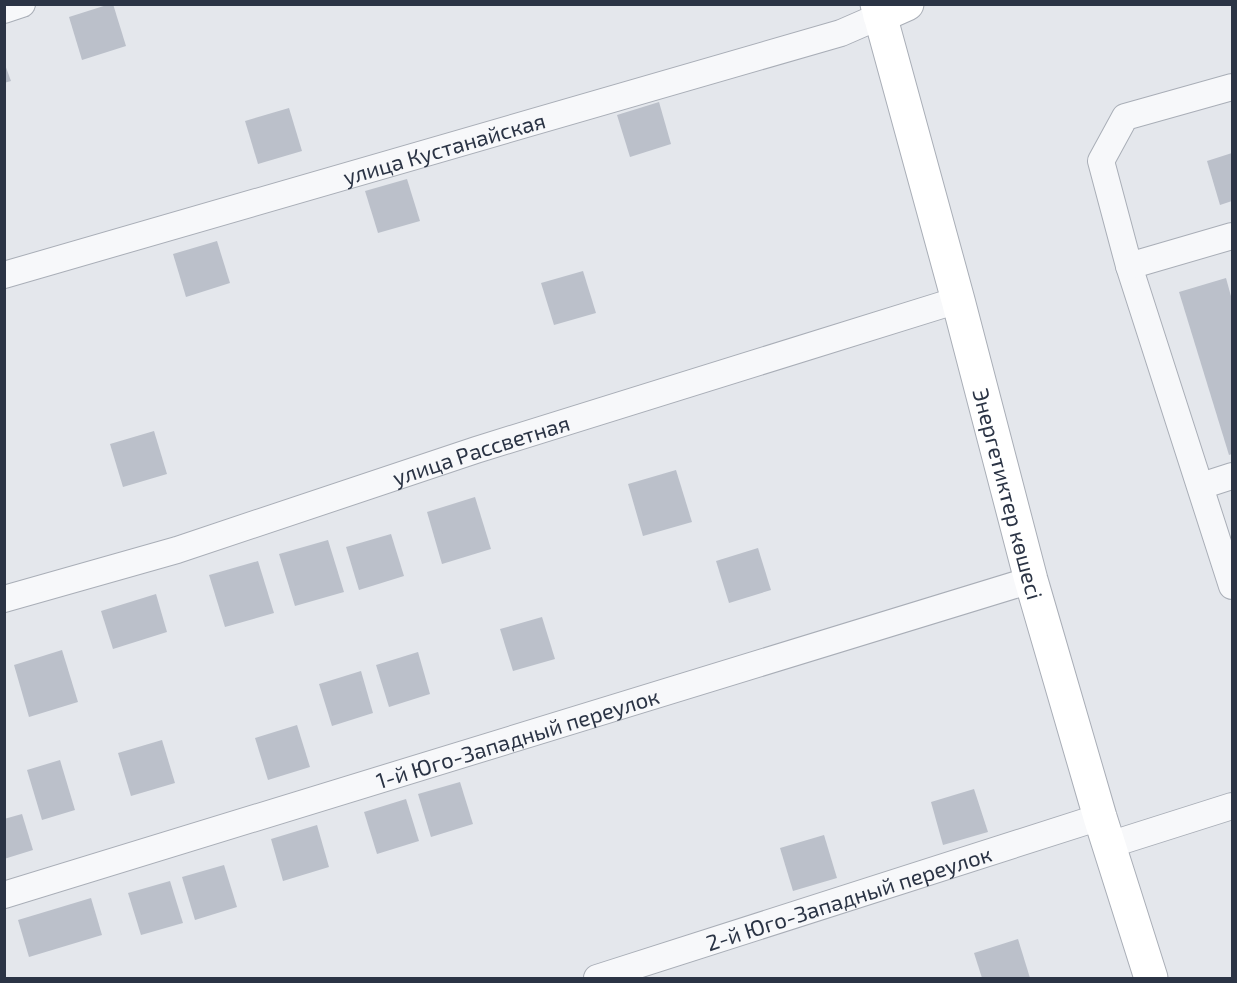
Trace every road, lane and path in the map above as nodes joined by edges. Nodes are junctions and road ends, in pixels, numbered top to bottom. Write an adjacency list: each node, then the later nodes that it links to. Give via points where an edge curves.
1 (22, 4): 3 (street)
2 (888, 8): 7 (street, улица Кустанайская, via 841,33); 8 (main road, Энергетиктер көшесі)
3 (4, 10)
4 (1233, 87): 6 (street, via 1125,117 1101,162)
5 (1233, 236): 6 (street)
6 (1129, 266): 10 (street)
7 (4, 275)
8 (958, 300): 11 (main road, Энергетиктер көшесі); 13 (street, улица Рассветная, via 487,446 177,550)
9 (1233, 476): 10 (street)
10 (1201, 486): 12 (street)
11 (1031, 580): 15 (main road, Энергетиктер көшесі); 16 (street, 1-й Юго-Западный переулок)
12 (1233, 586)
13 (4, 599)
14 (1233, 806): 15 (street, 2-й Юго-Западный переулок)
15 (1104, 831): 17 (street, 2-й Юго-Западный переулок); 18 (main road, Энергетиктер көшесі)
16 (4, 895)
17 (597, 978)
18 (1151, 978)

